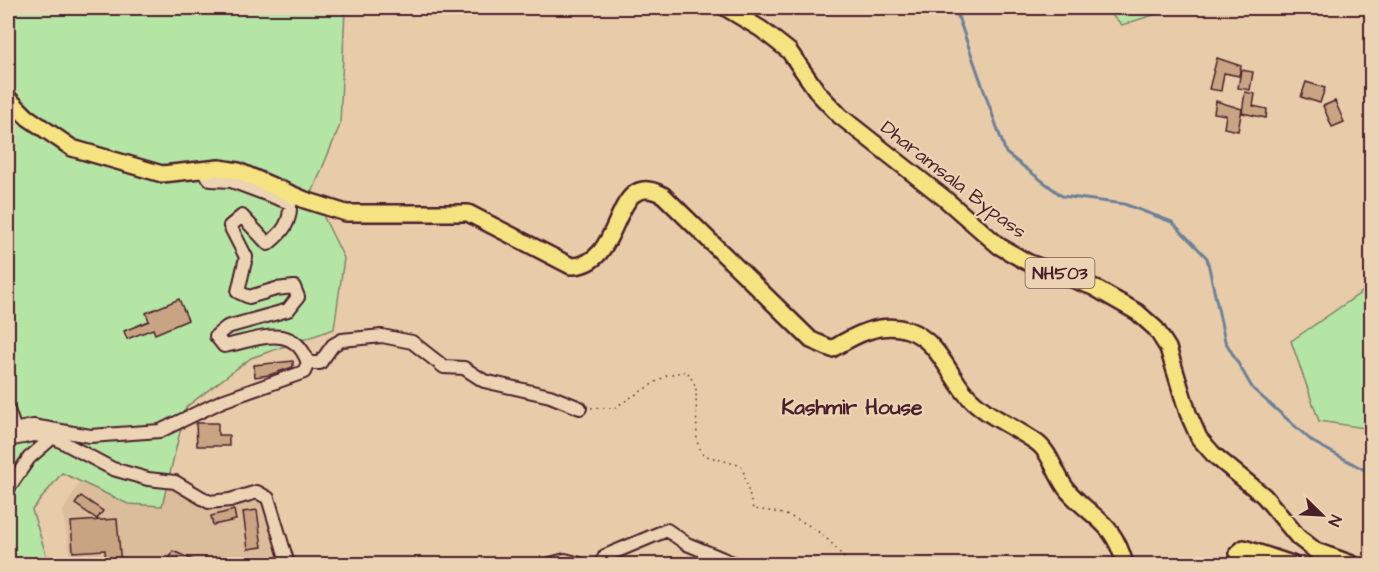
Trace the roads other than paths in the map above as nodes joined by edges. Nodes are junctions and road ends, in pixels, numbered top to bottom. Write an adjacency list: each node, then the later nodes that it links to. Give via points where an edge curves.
1 (726, 8): 18 (main road, Dharamsala Bypass / NH503, via 789,51 840,116 999,246 1093,287 1150,323 1168,348 1199,438 1264,496 1298,537 1316,551)
2 (8, 98): 3 (main road, via 27,117 72,148 162,174)
3 (202, 171): 4 (street, via 211,180 231,181 290,203 291,216 283,232 268,244 242,216 230,226 246,257 238,292 249,297 294,287 298,297 288,310 227,327 216,336 224,346 287,336 303,347); 15 (main road, via 238,171 346,213 468,213 571,266 593,261 633,194 654,190 811,340 832,349 878,326 908,330 930,342 965,393 987,413 1038,443 1068,491 1102,519 1119,543)
4 (308, 363): 5 (street, via 320,363 333,345 342,340 382,336 412,342 444,367 464,368 484,381 550,396); 7 (street, via 304,372 160,430 90,436 33,426)
5 (580, 408)
6 (8, 410): 7 (street)
7 (10, 434): 8 (street)
8 (52, 437): 9 (street, via 29,458); 10 (street, via 112,469 175,482 209,502 257,492 268,498)
9 (8, 489)
10 (288, 564)
11 (550, 564): 12 (street, via 565,560)
12 (580, 564)
13 (601, 564): 14 (street, via 605,556 667,530 687,544)
14 (735, 564)
15 (1125, 564)
16 (1240, 564): 17 (main road, via 1238,553 1244,548)
17 (1292, 564)
18 (1352, 564)

